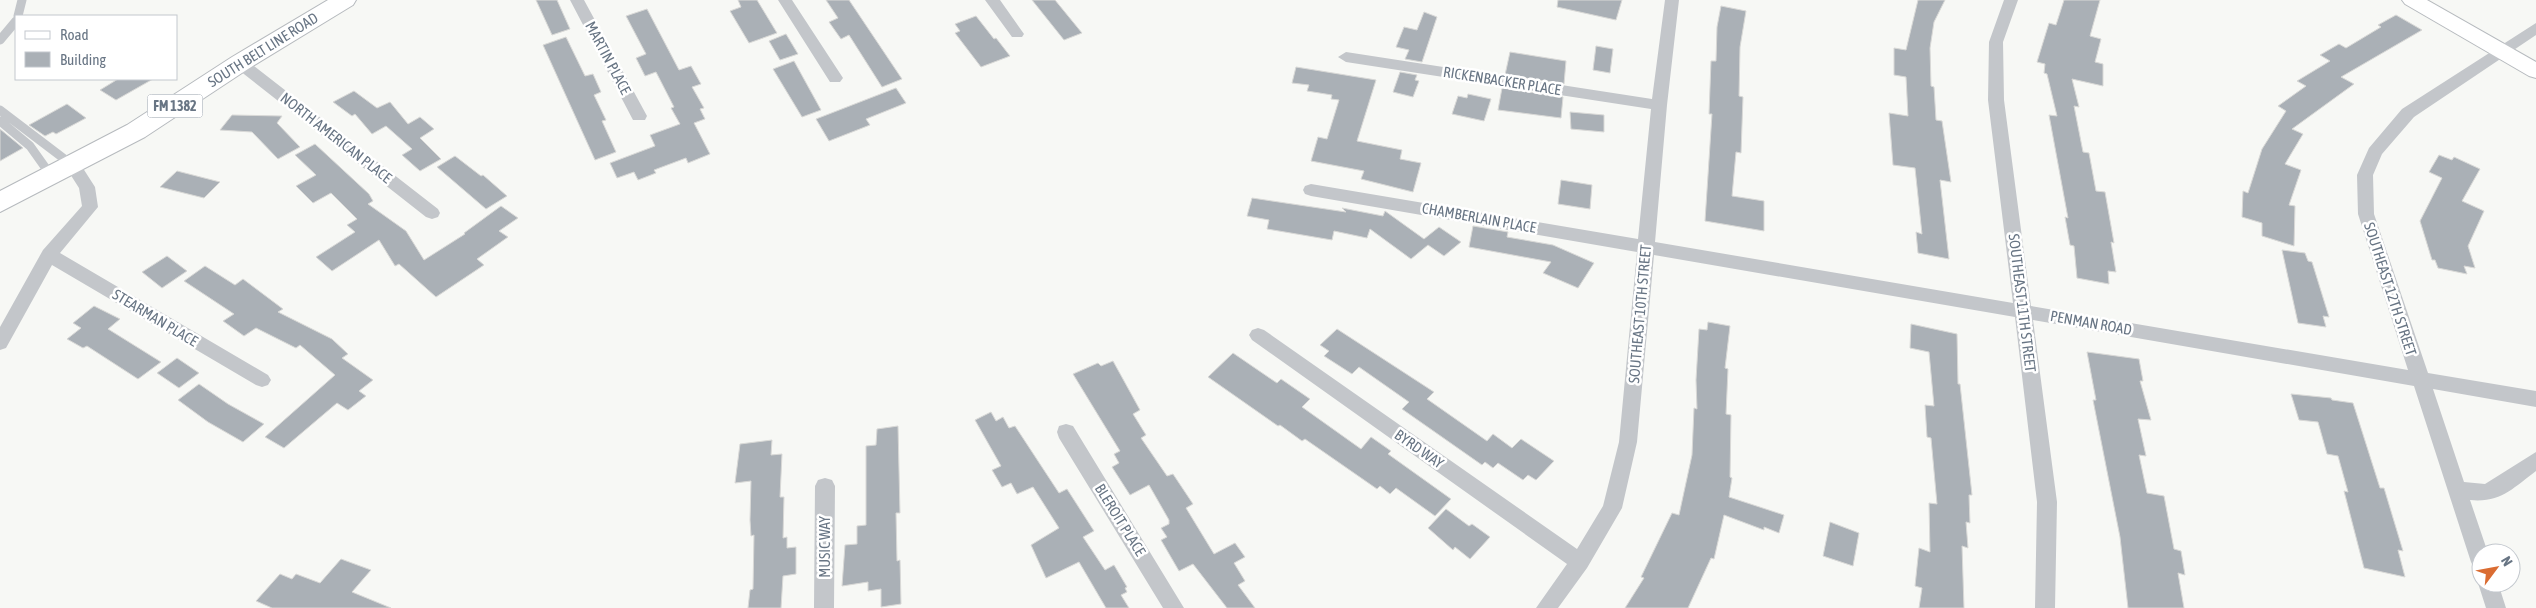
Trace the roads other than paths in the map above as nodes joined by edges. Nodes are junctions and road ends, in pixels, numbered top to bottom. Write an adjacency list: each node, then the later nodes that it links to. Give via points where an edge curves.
1 (22, 0): 9 (lane)
2 (345, 0): 16 (main road, SOUTH BELT LINE ROAD / FM 1382)
3 (577, 0): 21 (street, MARTIN PLACE)
4 (785, 0): 18 (street)
5 (992, 0): 12 (street)
6 (1672, 0): 19 (street, SOUTHEAST 10TH STREET)
7 (2011, 0): 29 (street, SOUTHEAST 11TH STREET, via 1996,42 1996,100)
8 (2412, 0): 14 (street)
9 (18, 15)
10 (15, 22): 13 (lane)
11 (2536, 28): 14 (street, SOUTHEAST 12TH STREET)
12 (1017, 34)
13 (0, 40)
14 (2501, 51): 17 (street); 33 (street, SOUTHEAST 12TH STREET, via 2408,113 2375,152 2365,175 2366,214)
15 (1346, 57): 19 (street, RICKENBACKER PLACE)
16 (240, 64): 23 (main road, SOUTH BELT LINE ROAD / FM 1382, via 136,132); 26 (street, NORTH AMERICAN PLACE)
17 (2536, 71)
18 (835, 78)
19 (1659, 105): 27 (street, SOUTHEAST 10TH STREET)
20 (0, 110): 23 (lane)
21 (639, 116)
22 (0, 121): 23 (lane)
23 (63, 171): 25 (main road, SOUTH BELT LINE ROAD / FM 1382); 28 (street, via 88,187 90,207)
24 (1311, 190): 27 (street, CHAMBERLAIN PLACE)
25 (0, 203)
26 (432, 212)
27 (1646, 247): 29 (street, PENMAN ROAD); 40 (street, SOUTHEAST 10TH STREET, via 1628,442 1612,508)
28 (49, 255): 31 (street); 32 (street, STEARMAN PLACE)
29 (2024, 312): 33 (street, PENMAN ROAD); 45 (street, SOUTHEAST 11TH STREET, via 2047,502)
30 (1258, 335): 40 (street, BYRD WAY)
31 (0, 343)
32 (262, 380)
33 (2419, 380): 34 (street, PENMAN ROAD); 38 (street, SOUTHEAST 12TH STREET)
34 (2536, 399)
35 (1066, 432): 43 (street, BLEROIT PLACE)
36 (2536, 460): 38 (street, via 2500,488 2487,493)
37 (825, 486): 42 (street, MUSIC WAY)
38 (2457, 490): 39 (street, SOUTHEAST 12TH STREET)
39 (2475, 543)
40 (1580, 562): 44 (street, SOUTHEAST 10TH STREET)
41 (2491, 593): 46 (street)
42 (824, 608)
43 (1174, 608)
44 (1546, 608)
45 (2045, 608)
46 (2496, 608)

